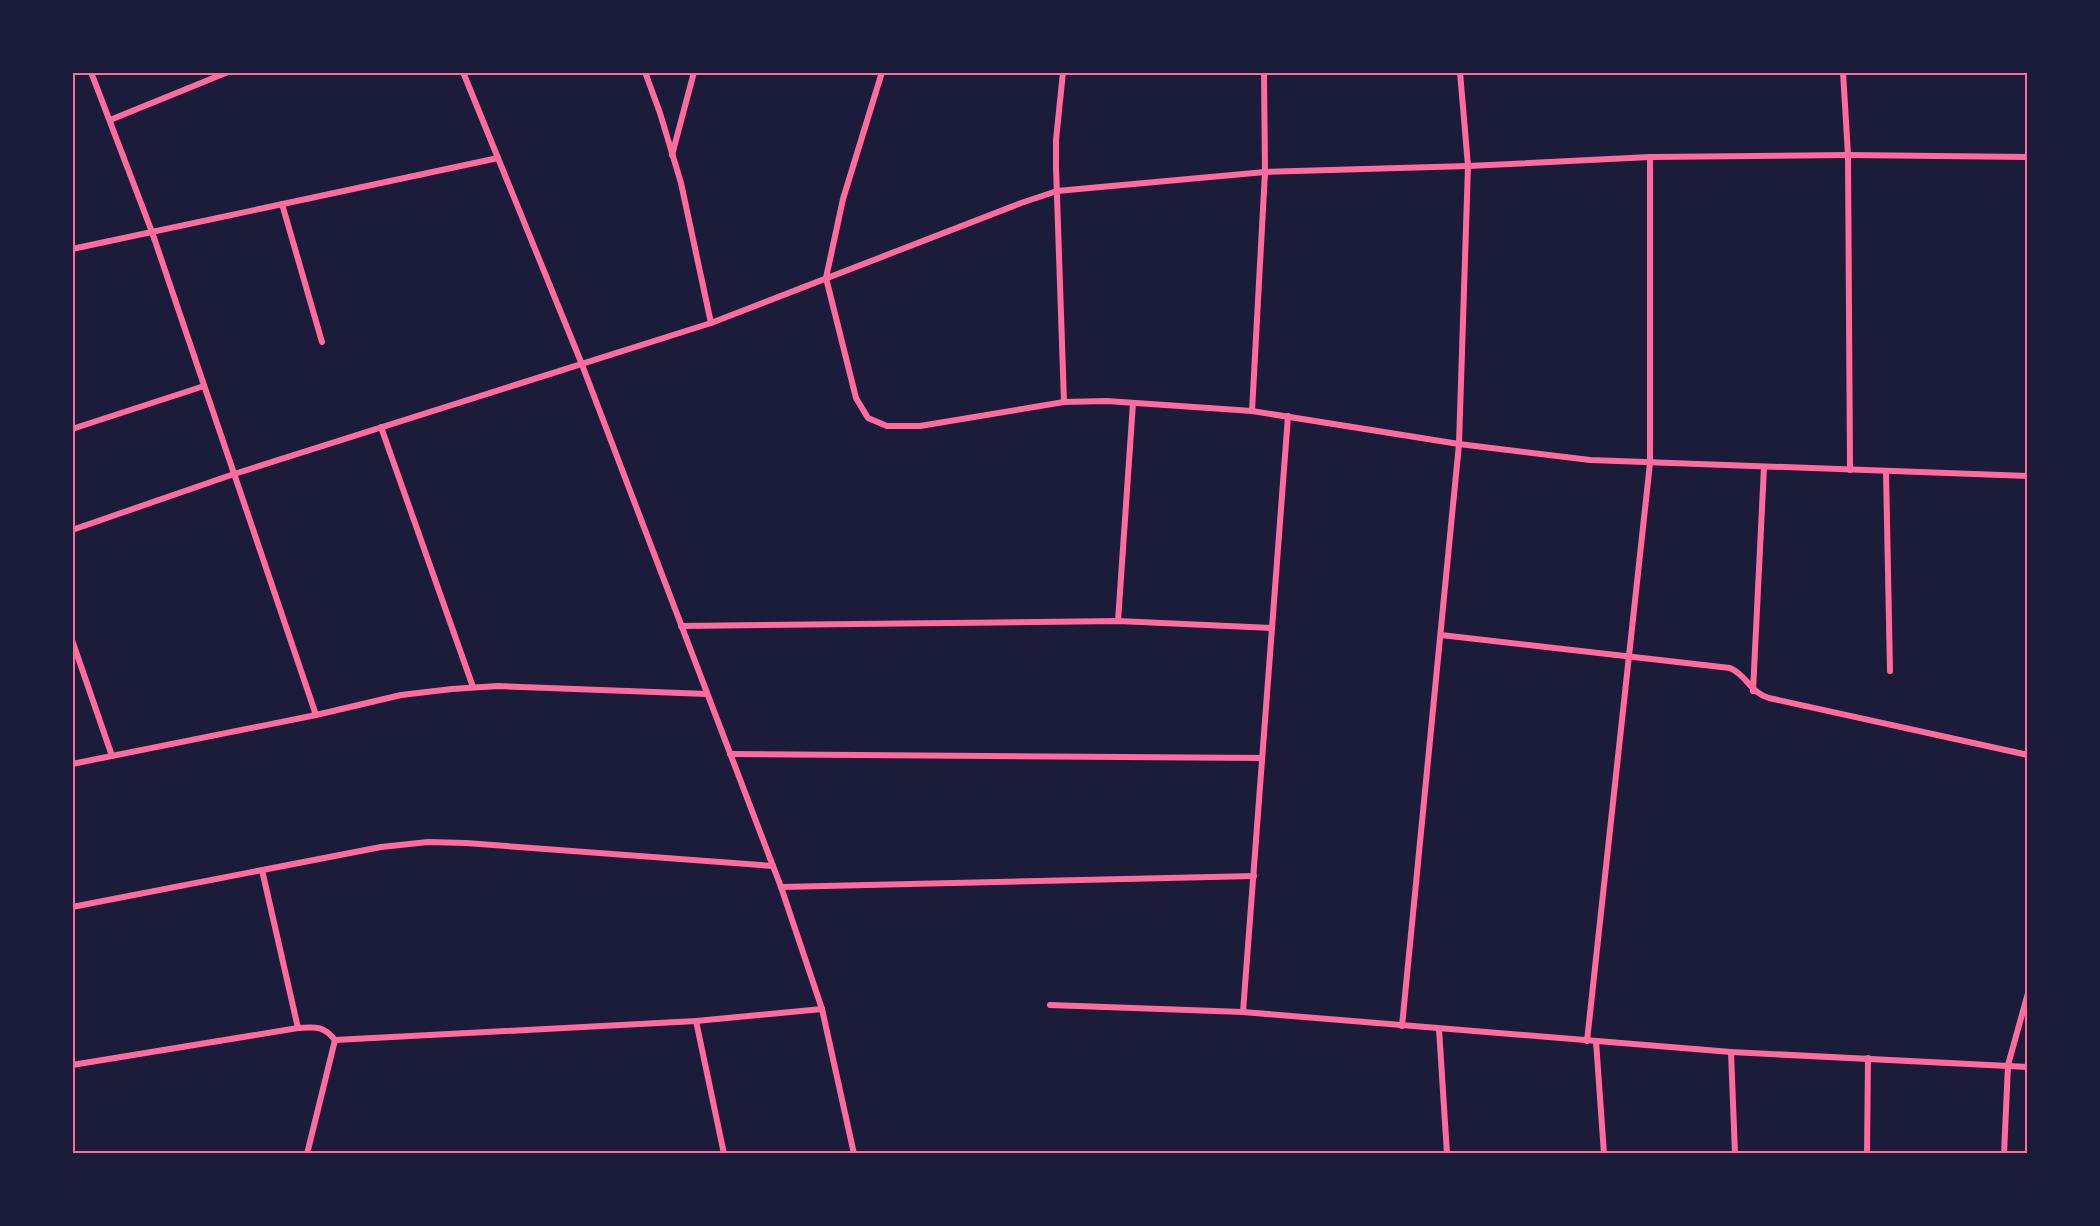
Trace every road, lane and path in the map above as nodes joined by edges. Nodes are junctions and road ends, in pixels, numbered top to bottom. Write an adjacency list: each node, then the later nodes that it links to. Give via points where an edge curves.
1 (92, 72): 11 (street)
2 (228, 72): 11 (street)
3 (463, 72): 16 (street)
4 (645, 72): 12 (street)
5 (694, 72): 12 (street)
6 (882, 72): 23 (street, via 843,199)
7 (1063, 72): 19 (street, via 1056,140)
8 (1264, 72): 18 (street)
9 (1460, 72): 17 (street)
10 (1844, 72): 13 (street)
11 (110, 120): 21 (street)
12 (672, 155): 24 (street)
13 (1848, 155): 14 (street); 15 (street); 37 (street)
14 (1650, 157): 17 (street); 35 (street)
15 (2028, 157)
16 (498, 158): 20 (street); 26 (street)
17 (1468, 166): 18 (street); 34 (street)
18 (1266, 172): 19 (street); 30 (street)
19 (1057, 191): 23 (street); 28 (street)
20 (282, 204): 21 (street); 25 (street)
21 (152, 232): 22 (street); 27 (street)
22 (72, 249)
23 (826, 278): 24 (street); 28 (street, via 856,398 868,418 887,426 920,426)
24 (711, 322): 26 (street)
25 (322, 342)
26 (581, 362): 32 (street); 43 (street)
27 (204, 386): 33 (street); 39 (street)
28 (1064, 402): 29 (street)
29 (1133, 403): 30 (street); 42 (street)
30 (1252, 411): 31 (street)
31 (1287, 416): 34 (street); 44 (street)
32 (381, 427): 39 (street); 49 (street)
33 (72, 429)
34 (1459, 444): 35 (street); 45 (street)
35 (1650, 463): 36 (street); 47 (street)
36 (1764, 467): 37 (street); 50 (street)
37 (1850, 470): 38 (street)
38 (1886, 471): 40 (street); 48 (street)
39 (234, 474): 41 (street); 52 (street)
40 (2028, 476)
41 (72, 530)
42 (1118, 621): 43 (street); 44 (street)
43 (681, 626): 51 (street)
44 (1272, 628): 56 (street)
45 (1441, 635): 47 (street); 68 (street)
46 (72, 640): 55 (street)
47 (1629, 655): 50 (street, via 1730,668 1743,676); 72 (street)
48 (1890, 671)
49 (473, 687): 51 (street); 52 (street, via 401,695)
50 (1753, 691): 54 (street, via 1769,699)
51 (707, 694): 53 (street)
52 (316, 715): 55 (street)
53 (730, 754): 56 (street); 58 (street)
54 (2028, 755)
55 (112, 756): 57 (street)
56 (1262, 758): 60 (street)
57 (72, 764)
58 (772, 866): 59 (street, via 428,842); 61 (street)
59 (262, 870): 62 (street); 69 (street)
60 (1254, 876): 61 (street); 66 (street)
61 (781, 887): 65 (street)
62 (72, 907)
63 (2028, 993): 77 (street)
64 (1050, 1005): 66 (street)
65 (822, 1009): 67 (street); 81 (street)
66 (1243, 1012): 68 (street)
67 (696, 1021): 71 (street); 80 (street)
68 (1402, 1026): 70 (street)
69 (298, 1028): 71 (street, via 319,1027); 76 (street)
70 (1439, 1029): 72 (street); 82 (street)
71 (335, 1040): 79 (street)
72 (1587, 1041): 73 (street)
73 (1596, 1041): 74 (street); 83 (street)
74 (1731, 1052): 75 (street); 84 (street)
75 (1868, 1058): 77 (street); 85 (street)
76 (72, 1065)
77 (2008, 1065): 78 (street); 86 (street)
78 (2028, 1067)
79 (307, 1154)
80 (724, 1154)
81 (854, 1154)
82 (1447, 1154)
83 (1604, 1154)
84 (1735, 1154)
85 (1867, 1154)
86 (2004, 1154)

